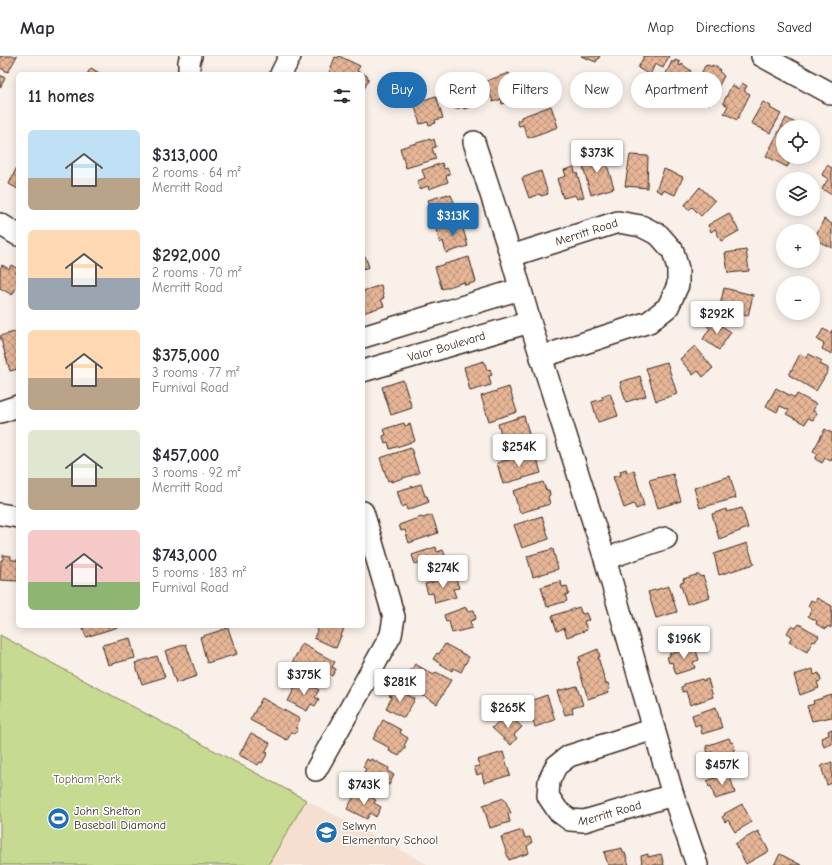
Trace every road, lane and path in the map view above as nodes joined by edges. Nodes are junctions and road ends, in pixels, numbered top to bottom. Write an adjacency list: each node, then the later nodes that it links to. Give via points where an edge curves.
1 (191, 56): 4 (street)
2 (290, 56): 5 (street)
3 (773, 59): 6 (street)
4 (190, 72)
5 (282, 72)
6 (832, 94)
7 (474, 142): 10 (street)
8 (0, 224): 9 (street)
9 (16, 233)
10 (511, 256): 11 (street); 14 (street, Merritt Road, via 618,222 641,226 659,234 673,251 678,269 678,285 668,307 649,322)
11 (520, 289): 12 (street); 13 (street)
12 (530, 322): 14 (street); 15 (street, Valor Boulevard)
13 (365, 336)
14 (541, 357): 22 (street)
15 (365, 370)
16 (16, 407): 17 (street)
17 (0, 412)
18 (0, 514): 19 (street)
19 (16, 517)
20 (365, 519): 24 (street, via 394,618 391,635)
21 (666, 538): 22 (street)
22 (605, 560): 23 (street)
23 (654, 729): 25 (street); 25 (street, Merritt Road, via 569,756 556,766 549,781 548,796 558,811 570,820 584,821)
24 (316, 770)
25 (673, 795): 26 (street)
26 (697, 865)

